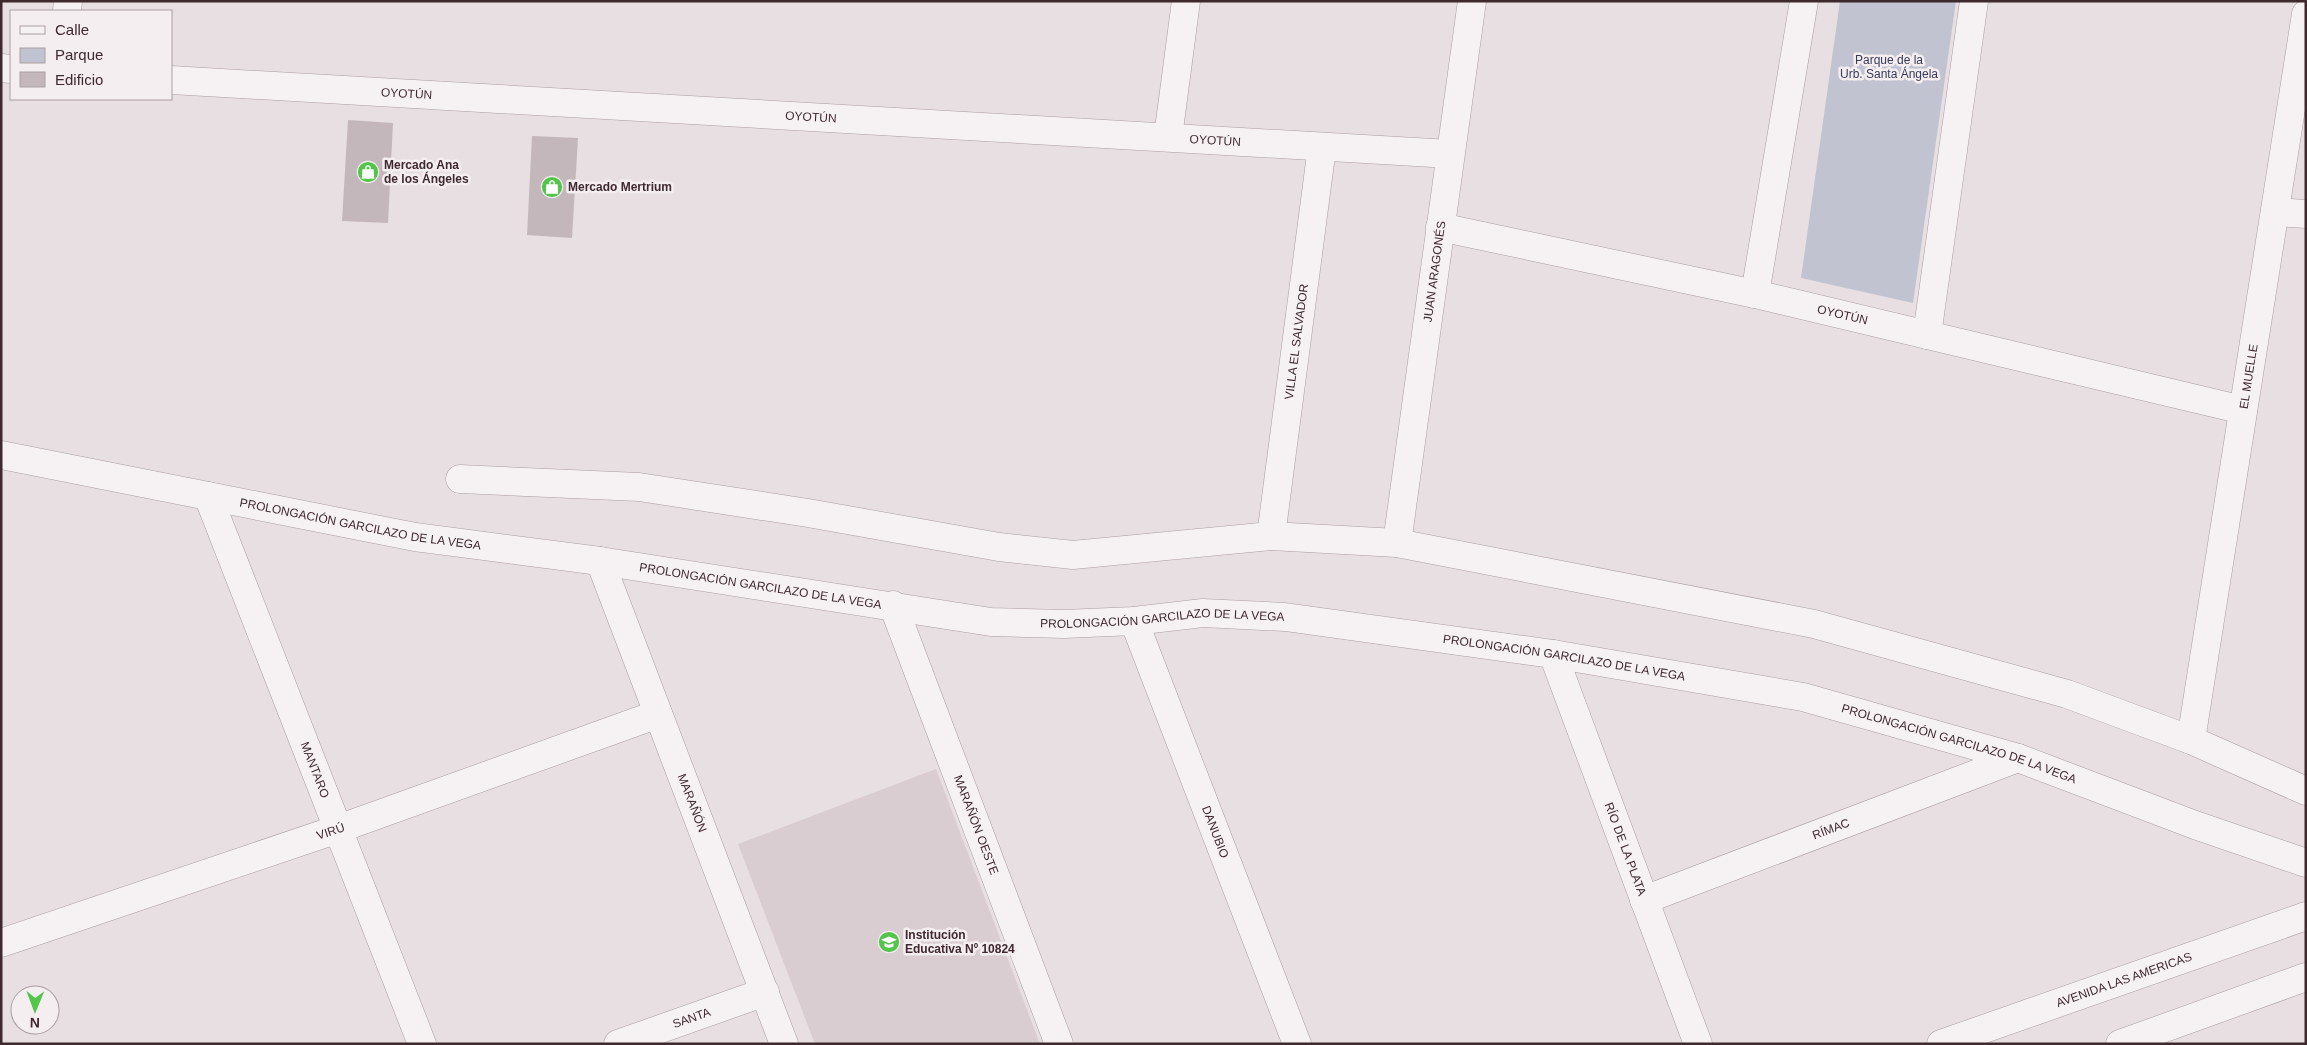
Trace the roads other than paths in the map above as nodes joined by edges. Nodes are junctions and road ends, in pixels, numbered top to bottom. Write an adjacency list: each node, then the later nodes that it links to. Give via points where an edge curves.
1 (1186, 1): 7 (street)
2 (1472, 1): 9 (street, JUAN ARAGONÉS)
3 (1804, 1): 13 (street)
4 (1974, 1): 14 (street)
5 (2306, 14): 10 (street, EL MUELLE)
6 (172, 80): 7 (street, OYOTÚN)
7 (1168, 138): 8 (street, OYOTÚN)
8 (1322, 147): 9 (street, OYOTÚN); 19 (street, VILLA EL SALVADOR)
9 (1450, 154): 12 (street, JUAN ARAGONÉS)
10 (2275, 212): 11 (street); 15 (street, EL MUELLE)
11 (2306, 214)
12 (1440, 227): 13 (street, OYOTÚN); 20 (street, JUAN ARAGONÉS)
13 (1755, 294): 14 (street, OYOTÚN)
14 (1927, 335): 15 (street, OYOTÚN)
15 (2243, 410): 26 (street, EL MUELLE)
16 (1, 455): 18 (street, PROLONGACIÓN GARCILAZO DE LA VEGA)
17 (460, 479): 19 (street, via 640,487 1000,547 1073,555)
18 (208, 496): 21 (street, PROLONGACIÓN GARCILAZO DE LA VEGA, via 415,537); 29 (street, MANTARO)
19 (1271, 536): 20 (street)
20 (1397, 544): 26 (street, via 1814,624 2067,694)
21 (600, 561): 22 (street, PROLONGACIÓN GARCILAZO DE LA VEGA); 25 (street, MARAÑÓN)
22 (893, 605): 23 (street, PROLONGACIÓN GARCILAZO DE LA VEGA, via 992,622 1064,624); 39 (street, MARAÑÓN OESTE)
23 (1134, 621): 24 (street, PROLONGACIÓN GARCILAZO DE LA VEGA, via 1203,613 1285,617); 40 (street, DANUBIO)
24 (1553, 654): 27 (street, PROLONGACIÓN GARCILAZO DE LA VEGA, via 1803,697); 31 (street, RÍO DE LA PLATA)
25 (658, 714): 29 (street, VIRÚ); 35 (street, MARAÑÓN)
26 (2191, 740): 28 (street)
27 (2018, 758): 30 (street, PROLONGACIÓN GARCILAZO DE LA VEGA, via 2195,826); 31 (street, RÍMAC)
28 (2306, 791)
29 (338, 828): 33 (street, VIRÚ); 36 (street, MANTARO)
30 (2306, 863)
31 (1644, 900): 41 (street, RÍO DE LA PLATA)
32 (2306, 916): 42 (street, AVENIDA LAS AMERICAS)
33 (1, 943)
34 (2306, 977): 43 (street)
35 (765, 992): 37 (street, SANTA); 38 (street, MARAÑÓN)
36 (422, 1044)
37 (618, 1044)
38 (784, 1044)
39 (1059, 1044)
40 (1297, 1044)
41 (1698, 1044)
42 (1941, 1044)
43 (2120, 1044)

